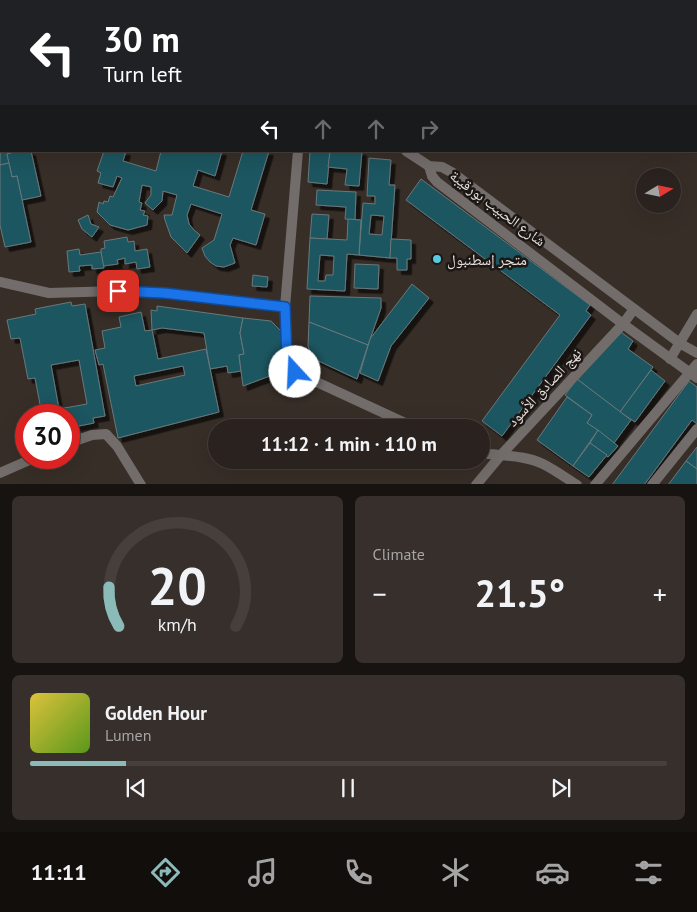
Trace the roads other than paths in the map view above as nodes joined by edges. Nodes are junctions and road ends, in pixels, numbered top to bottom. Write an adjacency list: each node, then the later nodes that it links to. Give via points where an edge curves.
1 (298, 152): 5 (street)
2 (408, 152): 3 (street)
3 (429, 166): 6 (street, شارع الحبيب بورقيبة, via 442,167 454,173); 8 (street, شارع الحبيب بورقيبة, via 437,182)
4 (0, 282): 5 (street, via 49,293 164,293)
5 (285, 307): 14 (street, via 287,358 295,372)
6 (634, 309): 8 (street, نهج الصادق الأسود); 9 (street, شارع الحبيب بورقيبة)
7 (697, 314): 9 (street)
8 (624, 324): 11 (street, شارع الحبيب بورقيبة); 18 (street, نهج الصادق الأسود)
9 (681, 344): 10 (street, شارع الحبيب بورقيبة); 11 (street)
10 (697, 353)
11 (670, 359): 13 (street, شارع الحبيب بورقيبة)
12 (697, 364): 13 (street)
13 (693, 375): 24 (street)
14 (397, 419)
15 (697, 429): 25 (street)
16 (80, 438): 21 (street, via 106,434)
17 (490, 454): 18 (street)
18 (501, 455): 22 (street, نهج الصادق الأسود); 23 (street, via 544,465)
19 (15, 466): 20 (street)
20 (0, 472)
21 (141, 484)
22 (476, 484)
23 (577, 484)
24 (595, 484)
25 (652, 484)

